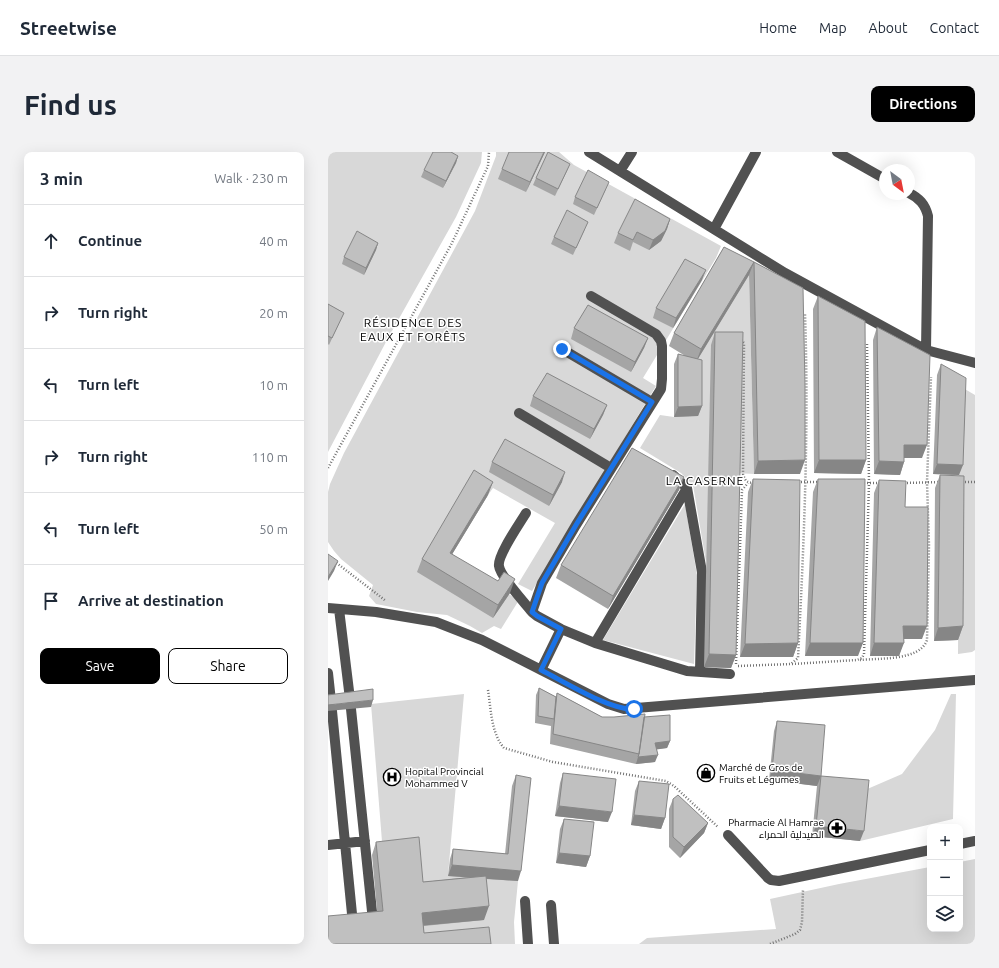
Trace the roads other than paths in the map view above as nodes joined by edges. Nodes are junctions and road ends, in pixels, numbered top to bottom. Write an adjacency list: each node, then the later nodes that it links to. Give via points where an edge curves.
1 (589, 152): 5 (street)
2 (632, 152): 5 (street)
3 (756, 152): 8 (street)
4 (837, 152): 6 (street)
5 (620, 171): 8 (street)
6 (879, 176)
7 (915, 198): 11 (street, via 926,208 928,216)
8 (714, 229): 11 (street, via 785,273)
9 (591, 296): 13 (street, via 656,334 662,346 662,379 661,389)
10 (562, 349): 13 (street)
11 (926, 350): 12 (street)
12 (975, 363)
13 (652, 402): 15 (street, via 628,449)
14 (519, 413): 15 (street)
15 (611, 468): 21 (street, via 542,583)
16 (662, 469): 17 (street, via 675,476)
17 (687, 488): 23 (street); 25 (street, via 702,572)
18 (526, 513): 21 (street, via 501,556 499,566 502,574)
19 (328, 608): 20 (street)
20 (339, 609): 24 (street, via 436,622 482,640); 30 (street)
21 (532, 612): 22 (street)
22 (561, 629): 23 (street); 24 (street)
23 (595, 643): 25 (street)
24 (541, 670): 28 (street, via 608,704 629,709)
25 (700, 672): 27 (street)
26 (328, 673): 32 (street)
27 (730, 674)
28 (975, 680)
29 (728, 835): 35 (street, via 771,880 779,881)
30 (365, 841): 32 (street); 38 (street)
31 (975, 841): 33 (street)
32 (345, 843): 34 (street); 39 (street)
33 (963, 843)
34 (328, 845)
35 (927, 851)
36 (525, 901): 40 (street)
37 (551, 905): 41 (street)
38 (373, 921)
39 (352, 924)
40 (528, 944)
41 (554, 944)

